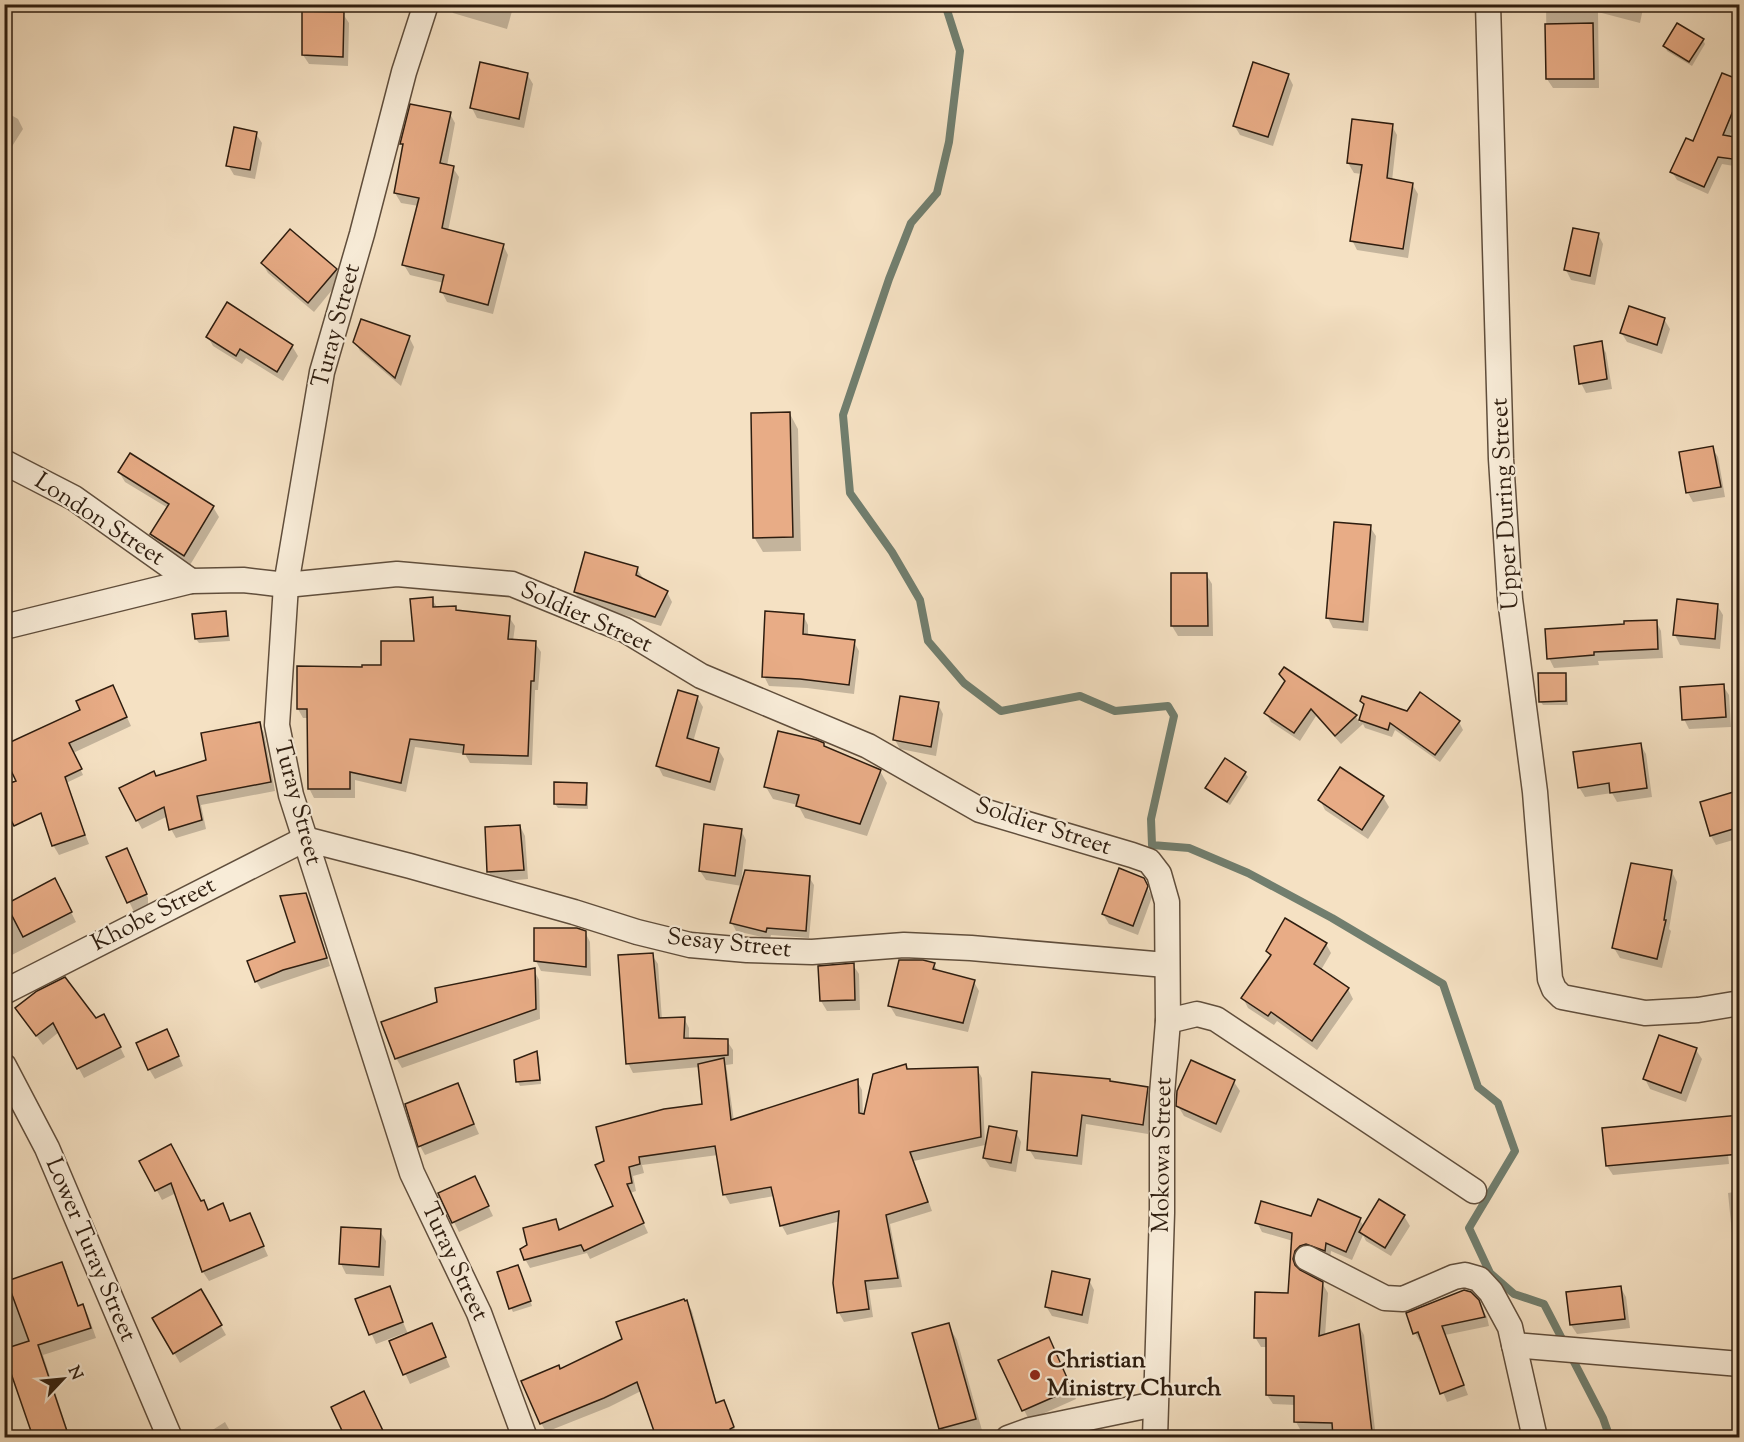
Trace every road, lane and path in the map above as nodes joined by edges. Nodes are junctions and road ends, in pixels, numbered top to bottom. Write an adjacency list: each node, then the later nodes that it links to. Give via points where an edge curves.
1 (426, 4): 5 (street, Turay Street, via 322,372)
2 (1488, 4): 11 (street, Upper During Street, via 1501,459 1510,599 1535,792 1550,979 1562,997 1645,1013)
3 (4, 462): 4 (street, London Street, via 74,498)
4 (191, 581): 5 (street, Soldier Street, via 243,580); 6 (street, Soldier Street)
5 (286, 585): 7 (street, Turay Street, via 277,725 291,795); 8 (street, Soldier Street, via 397,574 512,584 625,630 701,676 868,746 980,810 1149,861)
6 (4, 627)
7 (305, 839): 9 (street, Sesay Street, via 690,945 812,952 904,945); 10 (street, Khobe Street); 20 (street, Turay Street, via 412,1173 479,1313)
8 (1159, 874): 9 (street, Mokowa Street, via 1167,902)
9 (1166, 965): 12 (street, Mokowa Street)
10 (4, 992)
11 (1740, 1003)
12 (1168, 1021): 14 (street, via 1197,1014 1216,1019); 18 (street, Mokowa Street, via 1162,1094)
13 (4, 1066): 19 (street, Lower Turay Street, via 47,1148)
14 (1474, 1191)
15 (1307, 1258): 16 (street, via 1385,1298 1403,1299 1454,1276 1479,1279 1503,1312)
16 (1514, 1345): 17 (street); 23 (street)
17 (1740, 1364)
18 (1155, 1404): 21 (street); 22 (street, Mokowa Street)
19 (170, 1437)
20 (525, 1437)
21 (1008, 1437)
22 (1155, 1437)
23 (1535, 1437)

